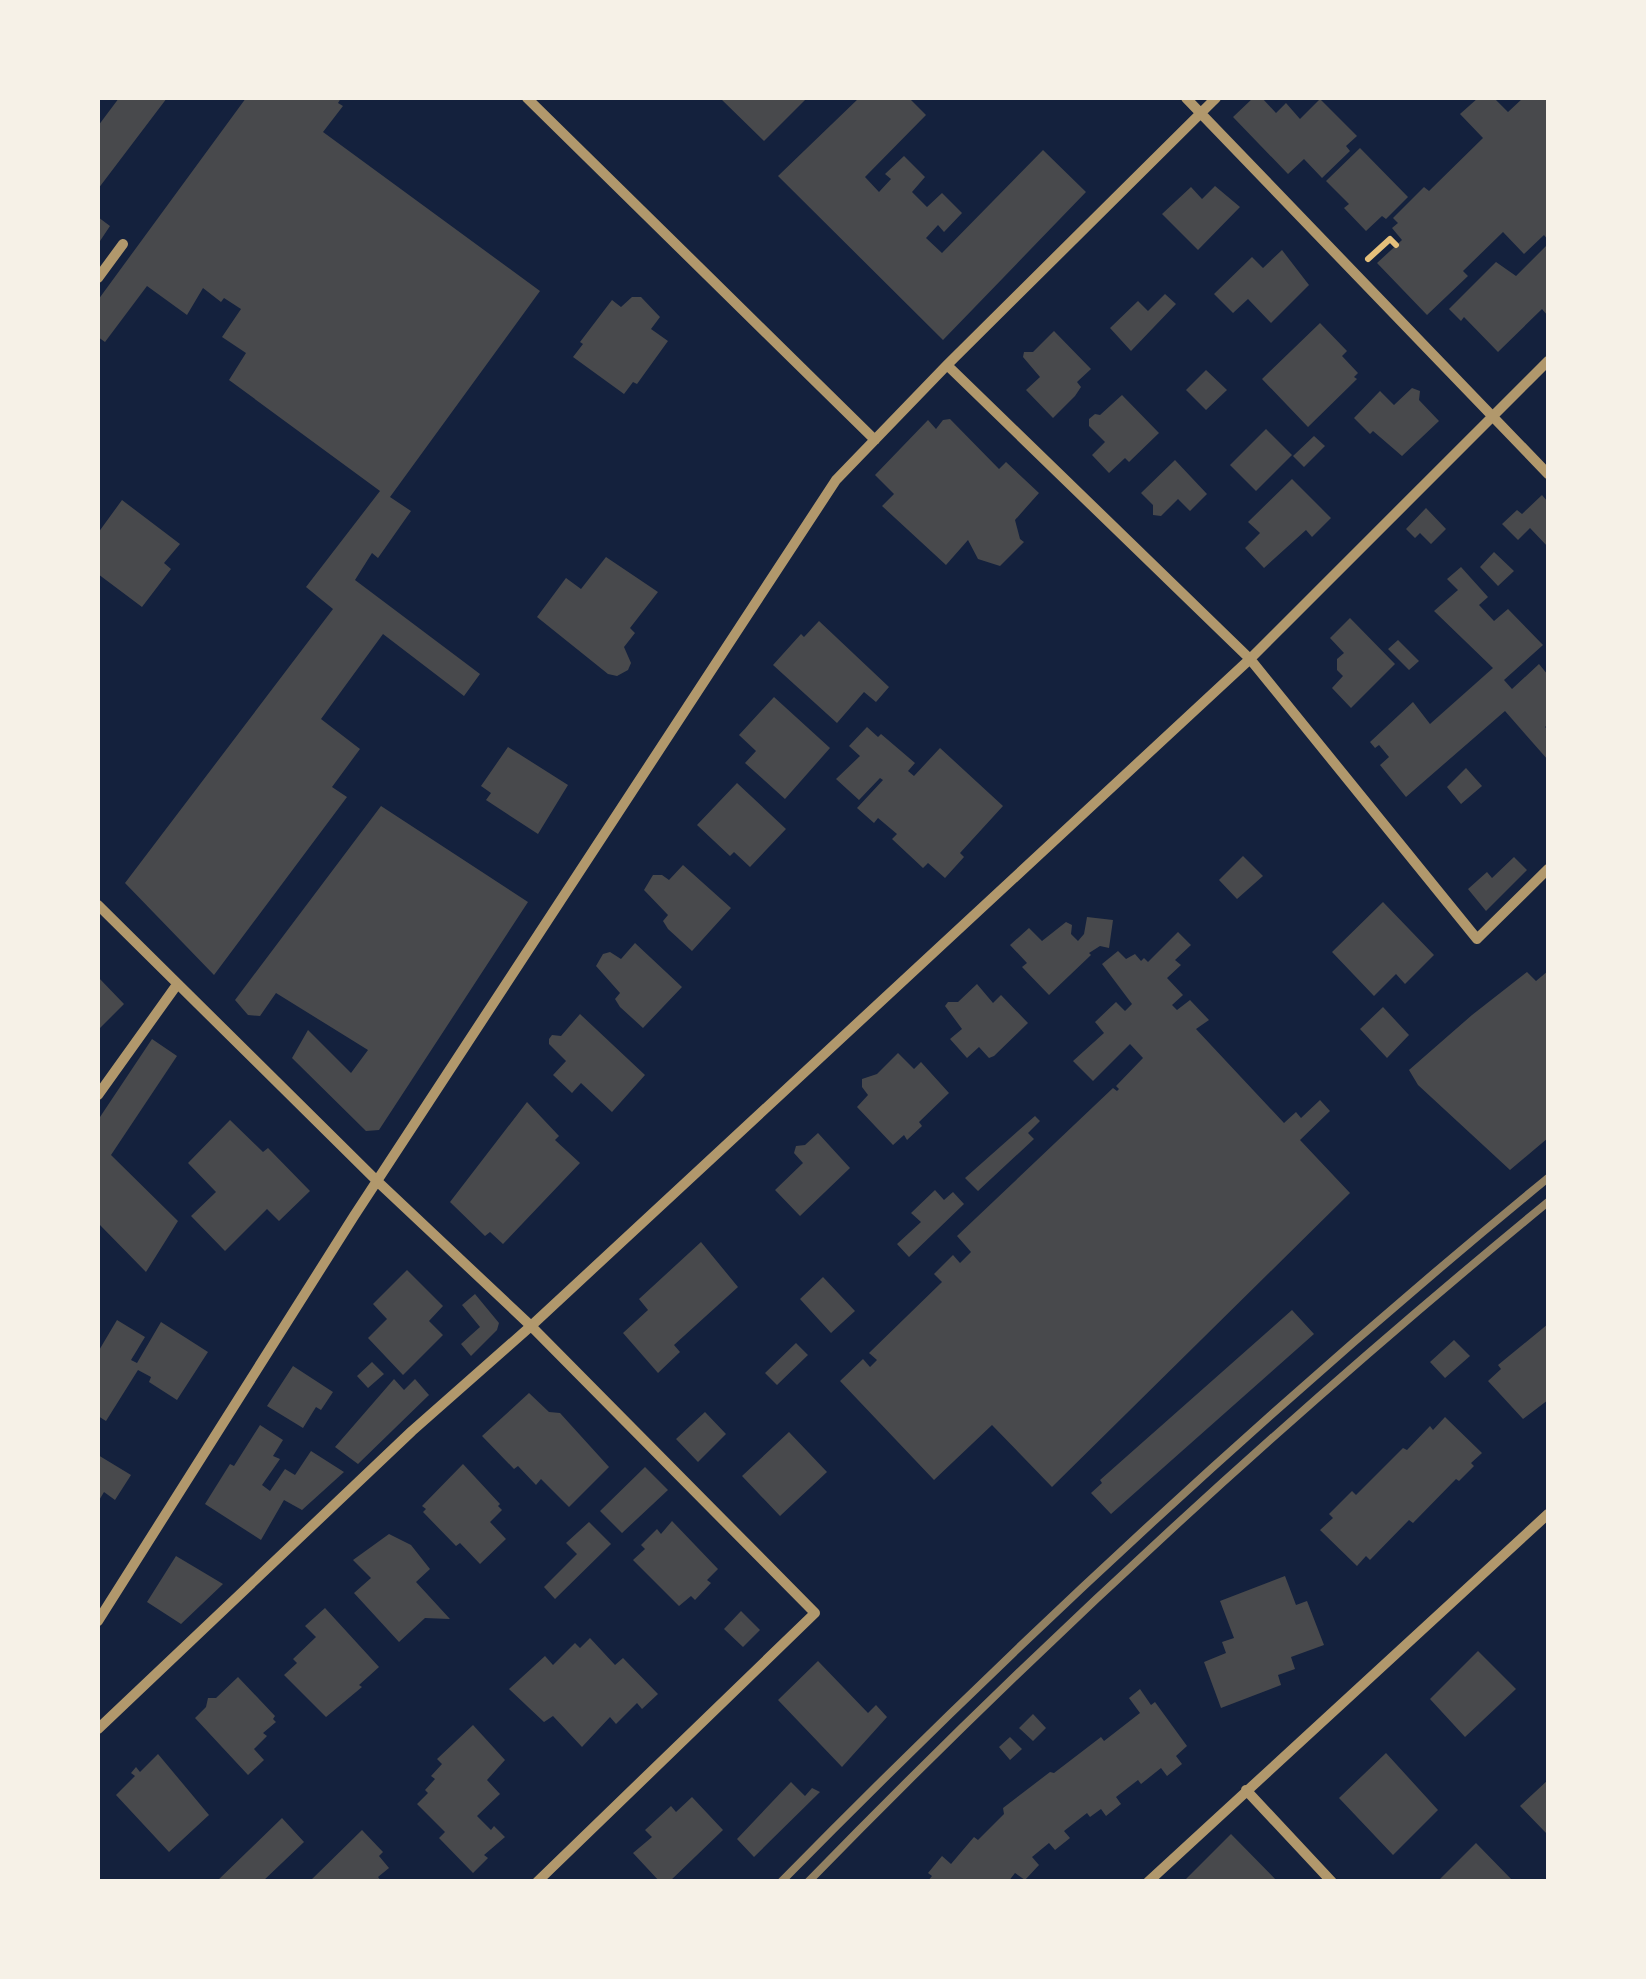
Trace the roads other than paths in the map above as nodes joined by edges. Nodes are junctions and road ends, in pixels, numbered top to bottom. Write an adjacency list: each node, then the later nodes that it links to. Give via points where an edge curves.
1 (527, 98): 10 (street)
2 (1186, 98): 4 (street)
3 (1216, 98): 4 (street)
4 (1200, 113): 8 (street); 9 (street)
5 (124, 244): 6 (street)
6 (98, 278)
7 (1548, 361): 9 (street)
8 (947, 365): 10 (street); 12 (street)
9 (1492, 416): 11 (street); 12 (street)
10 (875, 440): 17 (street, via 836,480)
11 (1548, 474)
12 (1250, 659): 13 (street, via 1476,939); 18 (street)
13 (1548, 870)
14 (98, 905): 15 (street)
15 (176, 986): 16 (street); 17 (street)
16 (98, 1095)
17 (376, 1181): 18 (street); 20 (street)
18 (532, 1326): 21 (street, via 412,1430); 23 (street, via 815,1613)
19 (1548, 1514): 22 (street)
20 (98, 1621)
21 (98, 1730)
22 (1246, 1790): 24 (street); 25 (street)
23 (536, 1882)
24 (1148, 1882)
25 (1332, 1882)

